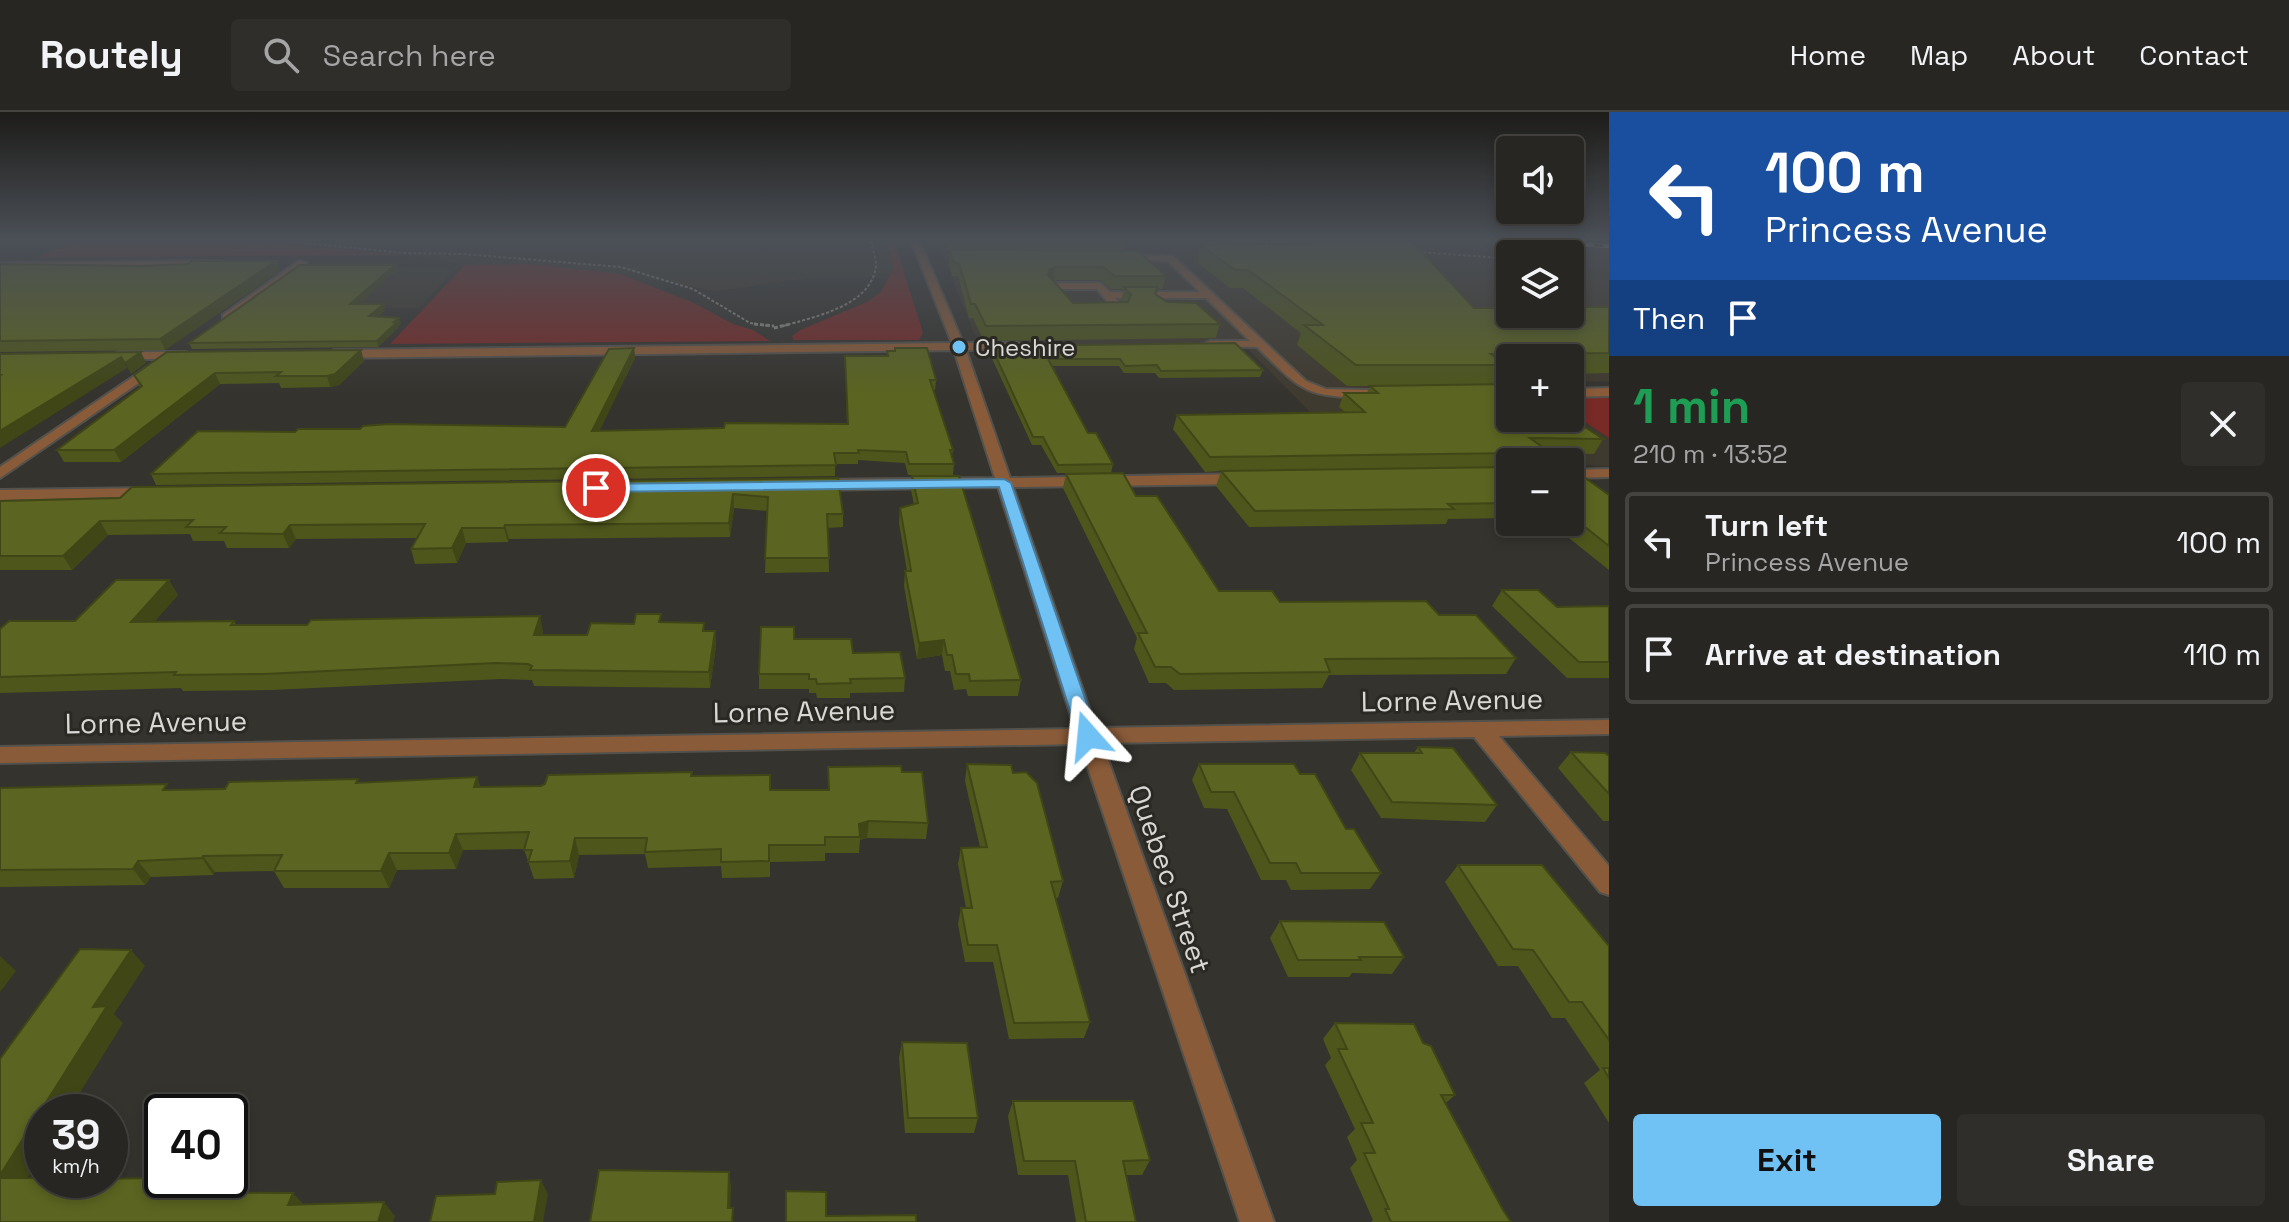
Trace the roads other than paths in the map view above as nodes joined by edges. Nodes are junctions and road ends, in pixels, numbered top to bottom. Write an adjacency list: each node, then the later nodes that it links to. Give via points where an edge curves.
1 (262, 292): 12 (street)
2 (936, 292): 17 (street, Quebec Street)
3 (1057, 292): 8 (street, via 1070,311)
4 (1105, 292): 6 (street)
5 (1207, 292): 7 (street)
6 (1107, 295): 7 (street); 9 (street, via 1121,311)
7 (1210, 295): 11 (street)
8 (1083, 311)
9 (1095, 311)
10 (1203, 311): 11 (street)
11 (1227, 311): 13 (street)
12 (212, 328)
13 (1262, 344): 14 (street); 24 (street, via 1302,384 1324,393)
14 (1196, 345)
15 (186, 346): 21 (street)
16 (1038, 346): 17 (street)
17 (959, 347): 18 (street); 30 (street, Quebec Street)
18 (317, 354)
19 (205, 355): 21 (street)
20 (110, 356): 21 (street)
21 (173, 356): 28 (street)
22 (1609, 392): 23 (street)
23 (1584, 393)
24 (1386, 394)
25 (1584, 473): 26 (street)
26 (1592, 473): 27 (street); 32 (street)
27 (1609, 473)
28 (0, 474)
29 (1257, 479): 30 (street)
30 (1004, 483): 31 (street); 37 (street, Quebec Street)
31 (797, 485)
32 (1609, 486)
33 (175, 493): 34 (street)
34 (0, 495)
35 (1609, 727): 36 (street, Lorne Avenue)
36 (1480, 729): 37 (street, Lorne Avenue); 39 (street)
37 (1088, 736): 38 (street, Lorne Avenue); 40 (street, Quebec Street)
38 (0, 755)
39 (1609, 884)
40 (1257, 1222)

